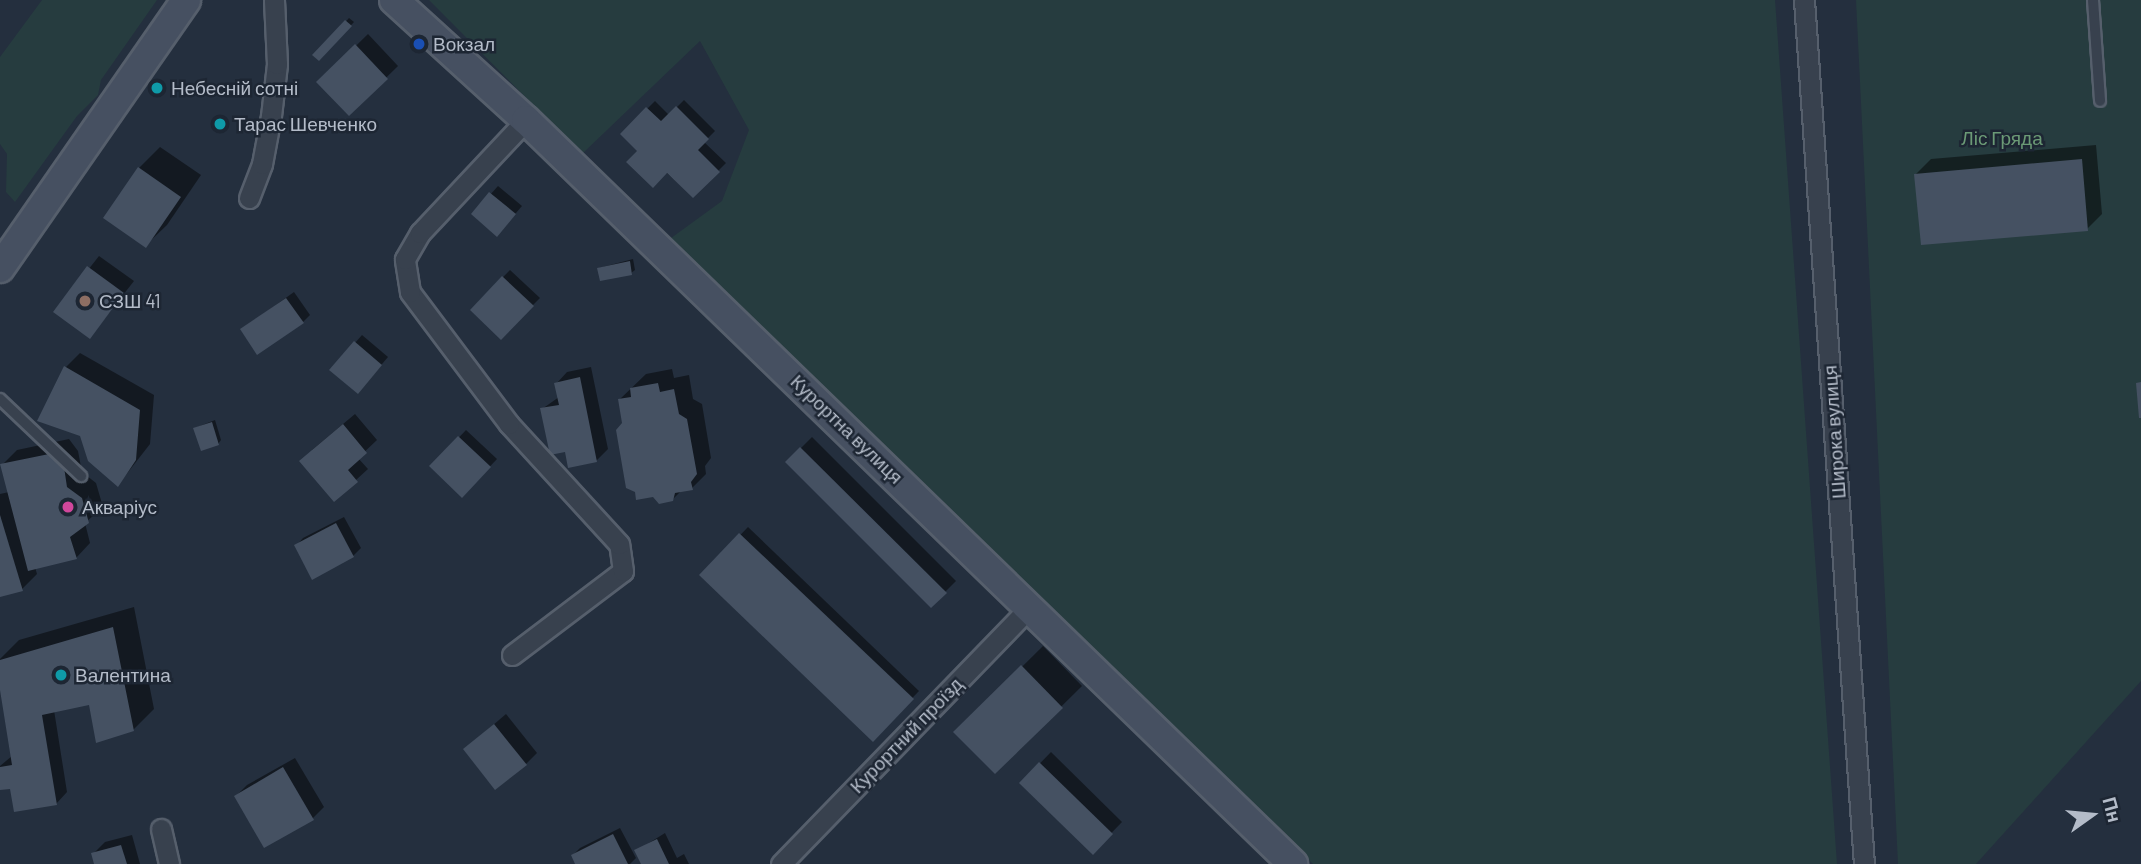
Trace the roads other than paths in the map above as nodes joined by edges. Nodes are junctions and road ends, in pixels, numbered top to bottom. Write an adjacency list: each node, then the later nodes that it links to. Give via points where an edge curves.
1 (186, 0): 9 (main road)
2 (274, 0): 8 (street, via 277,64 271,116 262,164)
3 (394, 0): 7 (main road, Курортна вулиця)
4 (1804, 0): 18 (street, Широка вулиця)
5 (2093, 0): 6 (lane)
6 (2101, 101)
7 (526, 120): 12 (main road, Курортна вулиця); 13 (street, via 420,233 405,258 410,292 509,424 619,544 623,571)
8 (249, 198)
9 (0, 268)
10 (0, 399): 11 (lane)
11 (81, 476)
12 (1031, 606): 16 (street, Курортний проїзд); 17 (main road, Курортна вулиця)
13 (512, 655)
14 (161, 829): 15 (street)
15 (169, 864)
16 (781, 864)
17 (1293, 864)
18 (1864, 864)

